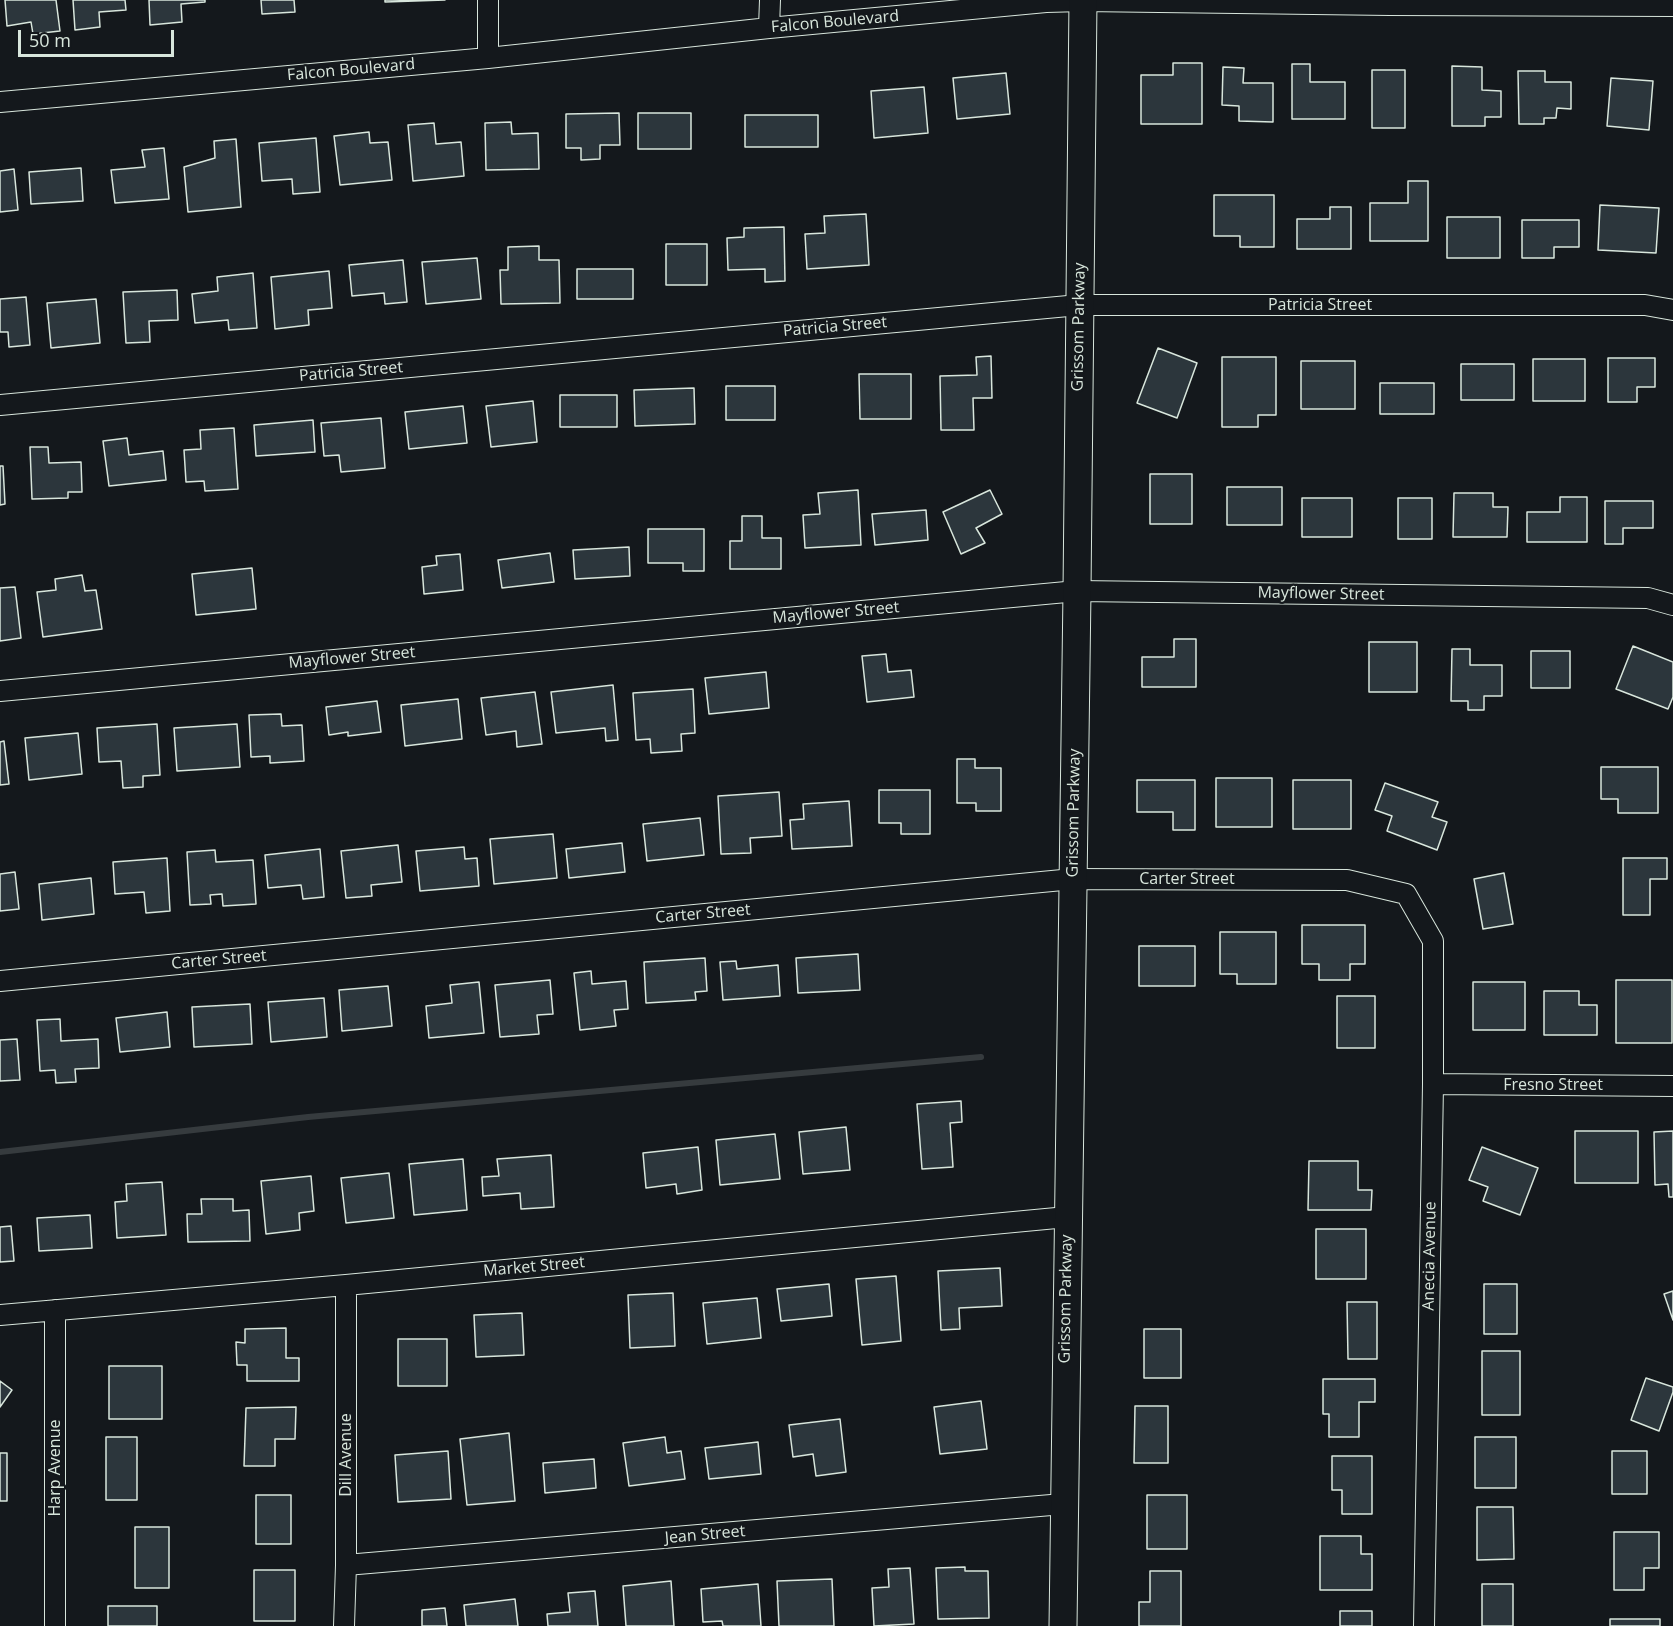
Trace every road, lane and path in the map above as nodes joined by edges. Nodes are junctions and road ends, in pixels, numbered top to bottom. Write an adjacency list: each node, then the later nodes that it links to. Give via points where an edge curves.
1 (488, 0): 7 (street)
2 (770, 0): 6 (street)
3 (1083, 0): 4 (street, Falcon Boulevard); 6 (street, Falcon Boulevard); 9 (main road, Grissom Parkway)
4 (1390, 2): 5 (street, Falcon Boulevard)
5 (1673, 6)
6 (770, 28): 7 (street, Falcon Boulevard)
7 (488, 58): 8 (street, Falcon Boulevard)
8 (0, 102)
9 (1079, 305): 10 (street, Patricia Street, via 1645,305); 11 (street, Patricia Street); 12 (main road, Grissom Parkway)
10 (1673, 310)
11 (0, 405)
12 (1077, 591): 13 (street, Mayflower Street, via 1648,598); 14 (street, Mayflower Street); 15 (main road, Grissom Parkway)
13 (1673, 606)
14 (0, 691)
15 (1073, 879): 16 (street, Carter Street, via 1347,880); 17 (street, Carter Street); 20 (main road, Grissom Parkway)
16 (1406, 894): 18 (street, Anecia Avenue, via 1432,941)
17 (0, 981)
18 (1433, 1084): 19 (street, Fresno Street); 29 (street, Anecia Avenue)
19 (1673, 1086)
20 (1067, 1217): 21 (street, Market Street); 24 (main road, Grissom Parkway)
21 (346, 1285): 22 (street, Market Street); 25 (street, Dill Avenue)
22 (55, 1310): 23 (street, Market Street); 26 (street, Harp Avenue)
23 (0, 1315)
24 (1064, 1504): 25 (street, Jean Street); 28 (main road, Grissom Parkway)
25 (346, 1565): 27 (street, Dill Avenue)
26 (55, 1626)
27 (344, 1626)
28 (1063, 1626)
29 (1424, 1626)

